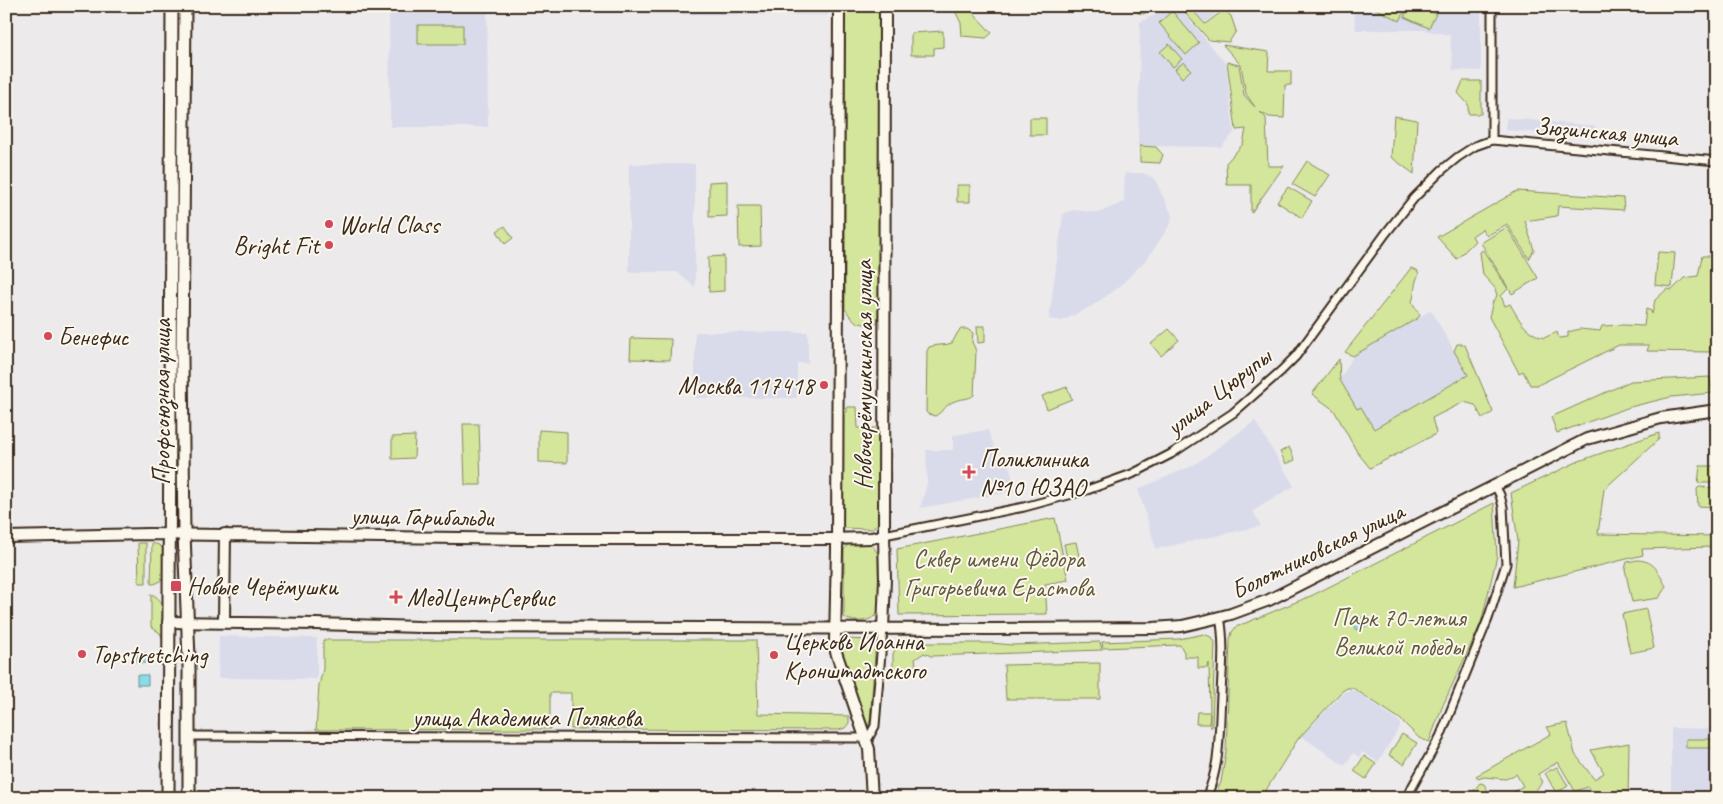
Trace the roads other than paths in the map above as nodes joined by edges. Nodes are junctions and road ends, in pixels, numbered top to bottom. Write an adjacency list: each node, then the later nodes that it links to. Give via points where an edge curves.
1 (172, 6): 10 (main road, Профсоюзная улица)
2 (186, 6): 11 (main road, Профсоюзная улица, via 182,358)
3 (839, 6): 15 (street, Новочерёмушкинская улица)
4 (885, 6): 13 (street, Новочерёмушкинская улица)
5 (1492, 6): 6 (street)
6 (1492, 140): 7 (street, Зюзинская улица); 13 (street, улица Цюрупы, via 1458,157 1414,198 1282,371 1232,413 1171,454 1132,474 1087,490 1024,507)
7 (1717, 161)
8 (1717, 410): 9 (street, Болотниковская улица, via 1661,418 1601,434)
9 (1495, 485): 16 (street, Болотниковская улица, via 1285,592); 28 (street, via 1503,507 1506,564 1488,619 1440,737)
10 (169, 534): 11 (street, улица Гарибальди); 14 (street, улица Гарибальди); 17 (main road, Профсоюзная улица)
11 (184, 534): 12 (street, улица Гарибальди); 18 (main road, Профсоюзная улица)
12 (225, 534): 15 (street, улица Гарибальди); 19 (street)
13 (884, 535): 15 (street, улица Цюрупы); 21 (street, Новочерёмушкинская улица)
14 (6, 536)
15 (836, 539): 20 (street, Новочерёмушкинская улица)
16 (1220, 617): 21 (street, Болотниковская улица, via 1182,626 1153,628); 27 (street, via 1223,643 1218,740 1215,772)
17 (168, 622): 18 (street); 24 (main road, Профсоюзная улица)
18 (188, 622): 19 (street); 22 (main road, Профсоюзная улица)
19 (224, 622): 20 (street, via 420,627)
20 (836, 629): 21 (street); 23 (street, Новочерёмушкинская улица, via 836,652)
21 (883, 629): 23 (street, Новочерёмушкинская улица, via 875,726)
22 (189, 736): 23 (street, улица Академика Полякова); 25 (main road, Профсоюзная улица)
23 (865, 738): 26 (street, Новочерёмушкинская улица, via 870,755)
24 (168, 798)
25 (189, 798)
26 (872, 798)
27 (1206, 798)
28 (1406, 798)

